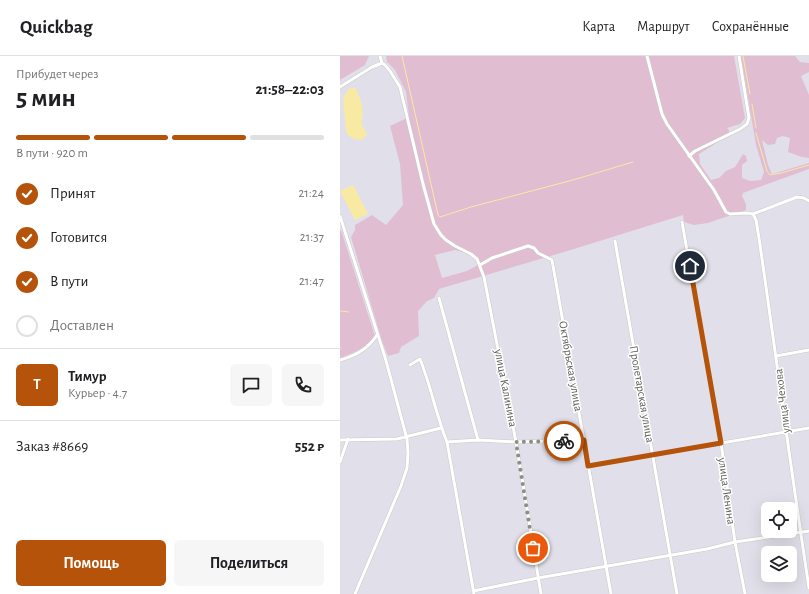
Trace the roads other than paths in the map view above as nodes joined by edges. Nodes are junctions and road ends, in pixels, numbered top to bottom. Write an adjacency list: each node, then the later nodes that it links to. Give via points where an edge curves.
1 (380, 56): 4 (street)
2 (646, 56): 6 (street, via 662,114)
3 (739, 56): 6 (street, via 749,118 747,124)
4 (382, 63): 5 (street); 12 (street, via 400,87 434,224 446,240 471,254)
5 (340, 87)
6 (689, 156): 8 (street, via 714,190 726,212)
7 (809, 201): 8 (street, via 797,198)
8 (753, 214): 16 (street, улица Чехова, via 759,238)
9 (340, 216): 14 (street)
10 (682, 222): 29 (street, улица Ленина)
11 (615, 241): 30 (street, Пролетарская улица)
12 (480, 264): 26 (street, Октябрьская улица, via 528,246 552,260); 28 (street, улица Калинина)
13 (439, 298): 25 (street)
14 (377, 335): 17 (street, via 373,342 361,351); 22 (street)
15 (809, 350): 16 (street)
16 (776, 356): 21 (street, улица Чехова)
17 (340, 360)
18 (410, 365): 19 (street, via 420,360)
19 (441, 428): 22 (street); 27 (street)
20 (809, 428): 21 (street)
21 (786, 432): 29 (street); 34 (street, улица Чехова)
22 (406, 437): 23 (street); 41 (street, via 408,453 405,476)
23 (348, 439): 24 (street); 31 (street)
24 (340, 440)
25 (478, 440): 27 (street); 28 (street)
26 (584, 440): 28 (street); 32 (street, Октябрьская улица)
27 (447, 442): 40 (street)
28 (516, 442): 38 (street, улица Калинина)
29 (721, 443): 30 (street); 35 (street, улица Ленина)
30 (652, 455): 32 (street); 36 (street, Пролетарская улица)
31 (340, 462)
32 (588, 466): 37 (street, Октябрьская улица)
33 (809, 531): 34 (street)
34 (800, 533): 35 (street); 39 (street, улица Чехова)
35 (735, 542): 36 (street); 45 (street, улица Ленина)
36 (670, 556): 37 (street); 44 (street, Пролетарская улица)
37 (606, 567): 38 (street); 43 (street, Октябрьская улица)
38 (538, 578): 40 (street); 42 (street, улица Калинина)
39 (809, 588)
40 (474, 593)
41 (356, 594)
42 (541, 594)
43 (611, 594)
44 (677, 594)
45 (745, 594)

